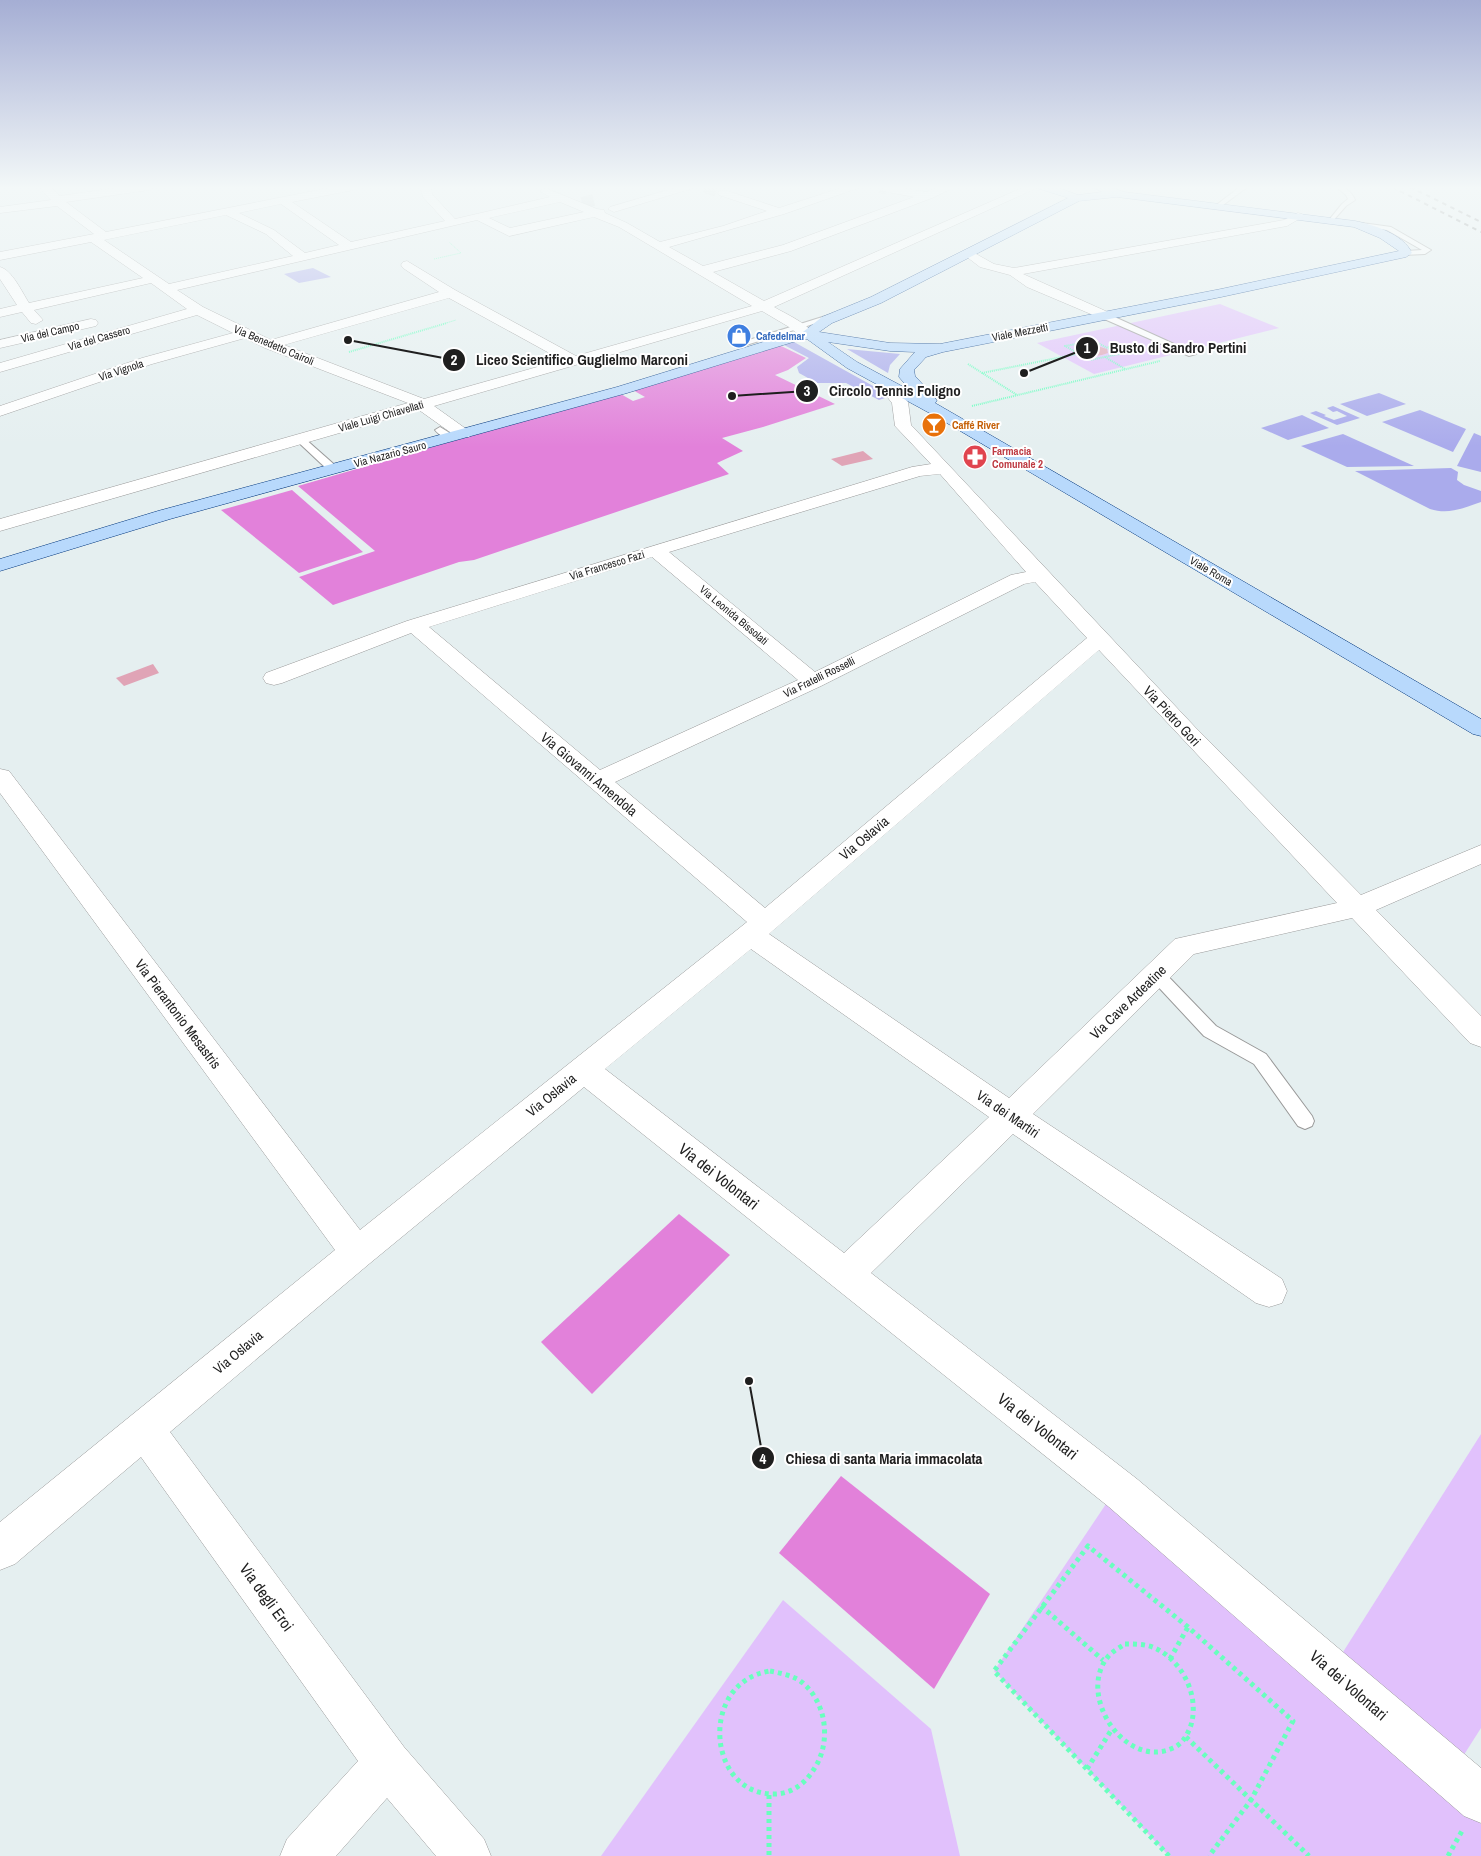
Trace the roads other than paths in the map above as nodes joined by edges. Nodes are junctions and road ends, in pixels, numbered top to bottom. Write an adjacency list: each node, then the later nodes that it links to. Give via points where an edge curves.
1 (2, 274): 16 (street)
2 (147, 274): 10 (street, Via Benedetto Cairoli)
3 (233, 274): 11 (street)
4 (420, 274): 12 (street)
5 (705, 274): 15 (street)
6 (836, 274): 15 (street, Viale Luigi Chiavellati)
7 (929, 274): 13 (main road)
8 (1016, 274): 19 (street)
9 (1315, 274): 19 (main road, Viale Mezzetti)
10 (154, 279): 11 (street, Via Benedetto Cairoli); 16 (street)
11 (168, 288): 14 (street, Via Benedetto Cairoli)
12 (450, 293): 27 (street); 31 (street)
13 (876, 300): 21 (main road); 24 (main road, via 841,326)
14 (193, 306): 17 (street); 23 (street, Via Benedetto Cairoli); 28 (street, Via del Cassero)
15 (762, 307): 21 (street); 31 (street, Viale Luigi Chiavellati)
16 (24, 308): 18 (street); 22 (street)
17 (141, 312)
18 (0, 313)
19 (1105, 316): 29 (main road, Viale Mezzetti); 30 (lane)
20 (104, 320): 22 (street, Via del Campo)
21 (803, 331): 24 (main road, Viale Mezzetti); 26 (lane); 33 (main road); 37 (main road, Via Nazario Sauro, via 631,387)
22 (49, 332): 25 (street, Via del Campo); 28 (street)
23 (244, 334): 27 (street, Via Benedetto Cairoli); 35 (street, Via Vignola, via 147,361)
24 (847, 341): 29 (main road, Viale Mezzetti, via 890,347)
25 (0, 344)
26 (740, 344)
27 (270, 345): 34 (street, Via Benedetto Cairoli)
28 (72, 346): 32 (street, Via del Cassero)
29 (940, 348): 36 (main road, via 921,354 907,369 907,377)
30 (1191, 354)
31 (574, 361): 34 (street, Viale Luigi Chiavellati)
32 (0, 368)
33 (885, 384): 36 (main road); 39 (street, Via Pietro Gori, via 900,402 903,426)
34 (420, 404): 37 (street, Via Benedetto Cairoli); 38 (street, Viale Luigi Chiavellati)
35 (0, 410)
36 (941, 413): 49 (main road, Viale Roma)
37 (451, 434): 40 (main road, Via Nazario Sauro)
38 (300, 439): 40 (lane); 41 (street, Viale Luigi Chiavellati)
39 (944, 468): 42 (street, Via Francesco Fazi, via 918,471); 44 (street, Via Pietro Gori)
40 (333, 469): 43 (main road, Via Nazario Sauro, via 164,515)
41 (0, 525)
42 (655, 550): 45 (street, Via Francesco Fazi); 48 (street, Via Leonida Bissolati)
43 (0, 565)
44 (1040, 575): 46 (street, Via Pietro Gori); 48 (street, Via Fratelli Rosselli, via 1018,579)
45 (414, 626): 47 (street, Via Francesco Fazi); 51 (street, Via Giovanni Amendola)
46 (1100, 638): 53 (street, Via Pietro Gori); 54 (street, Via Oslavia)
47 (274, 678)
48 (813, 681): 51 (street, Via Fratelli Rosselli)
49 (1481, 729)
50 (0, 776): 60 (street, Via Pierantonio Mesastris)
51 (597, 781): 54 (street, Via Giovanni Amendola)
52 (1481, 854): 53 (street, Via Cave Ardeatine)
53 (1356, 908): 55 (street, Via Cave Ardeatine, via 1185,946); 56 (street, Via Pietro Gori)
54 (757, 928): 57 (street, Via Oslavia); 58 (street, Via dei Martiri)
55 (1156, 974): 58 (street, Via Cave Ardeatine); 59 (lane, via 1210,1031 1260,1059)
56 (1481, 1035)
57 (583, 1070): 60 (street, Via Oslavia); 61 (street, Via dei Volontari)
58 (1011, 1116): 61 (street, Via Cave Ardeatine); 62 (street, Via dei Martiri)
59 (1306, 1121)
60 (357, 1253): 63 (street, Via Oslavia)
61 (846, 1274): 66 (street, Via dei Volontari, via 1123,1493)
62 (1269, 1291)
63 (146, 1430): 64 (street, Via Oslavia); 65 (street, Via degli Eroi)
64 (0, 1549)
65 (388, 1764): 67 (street); 68 (street, Via degli Eroi)
66 (1481, 1797)
67 (304, 1856)
68 (467, 1856)

